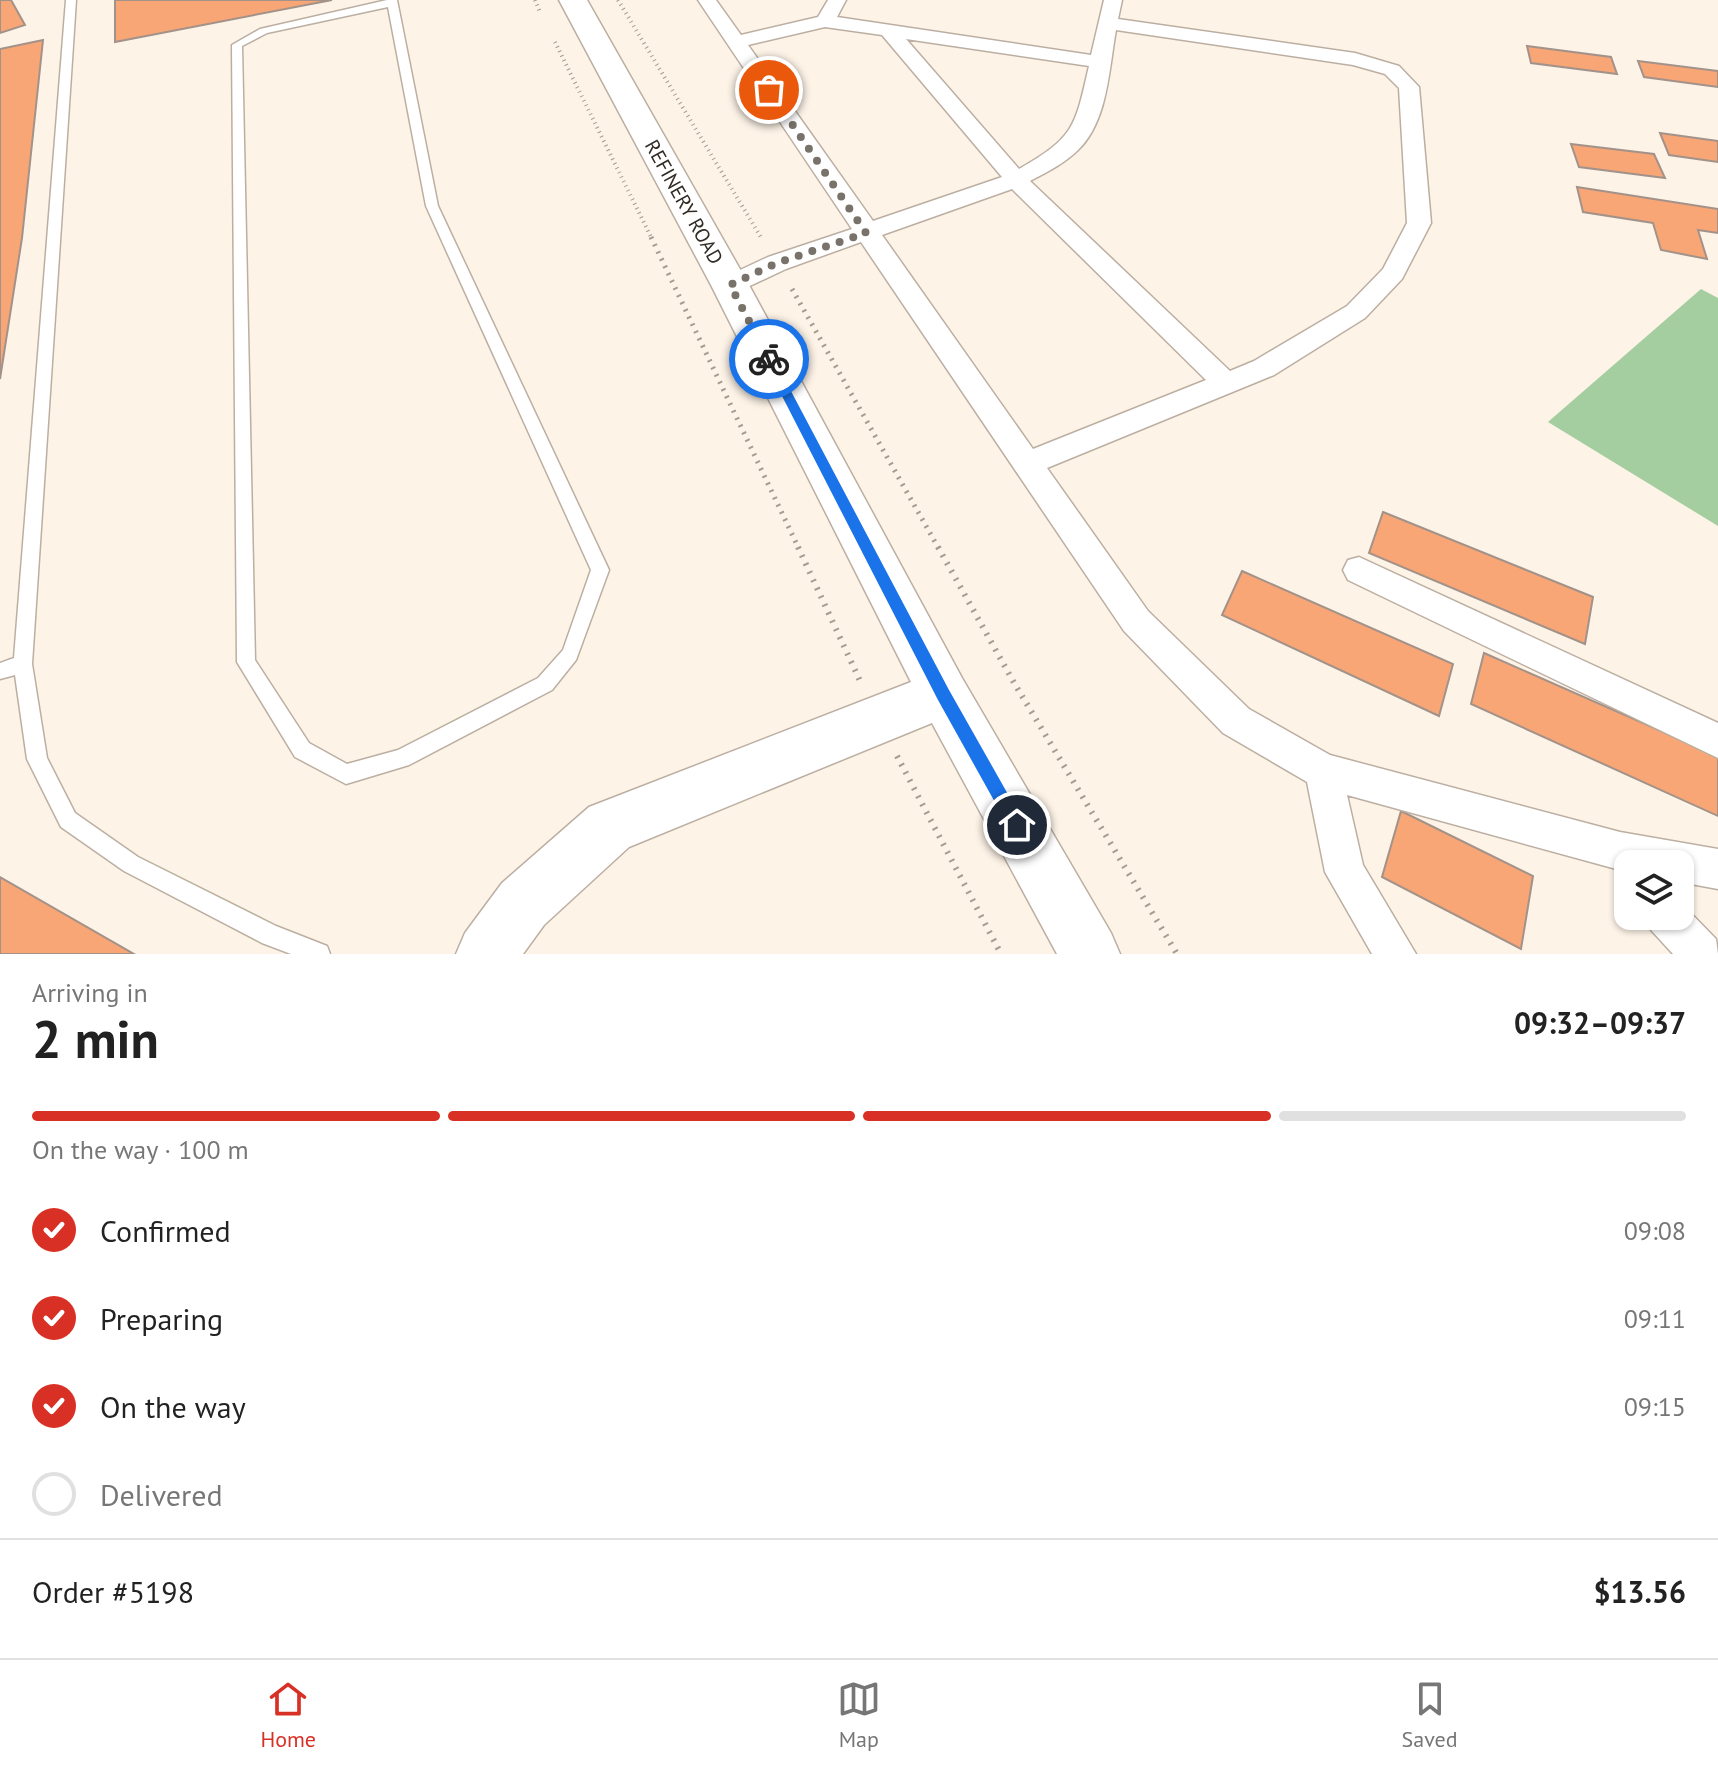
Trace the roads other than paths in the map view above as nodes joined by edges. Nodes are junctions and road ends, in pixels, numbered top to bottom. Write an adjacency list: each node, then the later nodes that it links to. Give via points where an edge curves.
1 (71, 0): 17 (lane)
2 (707, 0): 9 (street)
3 (837, 0): 7 (street)
4 (392, 1): 4 (lane, via 271,29 237,45 246,662 302,750 346,774 402,758 545,684 570,654 600,570 432,206)
5 (1109, 12): 10 (street); 14 (street, via 1355,59 1392,70 1409,87 1419,223 1393,273 1356,312 1264,368)
6 (554, 14): 13 (main road, REFINERY ROAD)
7 (825, 21): 8 (street); 9 (street)
8 (888, 30): 10 (street); 11 (street)
9 (736, 42): 12 (street)
10 (1101, 62): 11 (street, via 1087,121 1073,143)
11 (1016, 180): 12 (street); 14 (street)
12 (866, 233): 13 (street); 15 (street)
13 (730, 285): 19 (main road, REFINERY ROAD)
14 (1227, 384): 15 (street)
15 (1025, 464): 21 (street, via 1136,621 1236,721)
16 (1359, 570): 20 (street)
17 (23, 664): 18 (lane); 26 (lane, via 37,759 68,820 131,864 270,935)
18 (0, 671)
19 (944, 695): 27 (main road, via 609,827 523,904); 28 (main road, REFINERY ROAD)
20 (1718, 741)
21 (1323, 771): 22 (street); 29 (street, via 1345,872)
22 (1614, 855)
23 (1694, 866): 24 (street)
24 (1718, 869)
25 (1678, 930): 30 (street)
26 (319, 954)
27 (486, 954)
28 (1090, 954)
29 (1395, 954)
30 (1701, 954)

